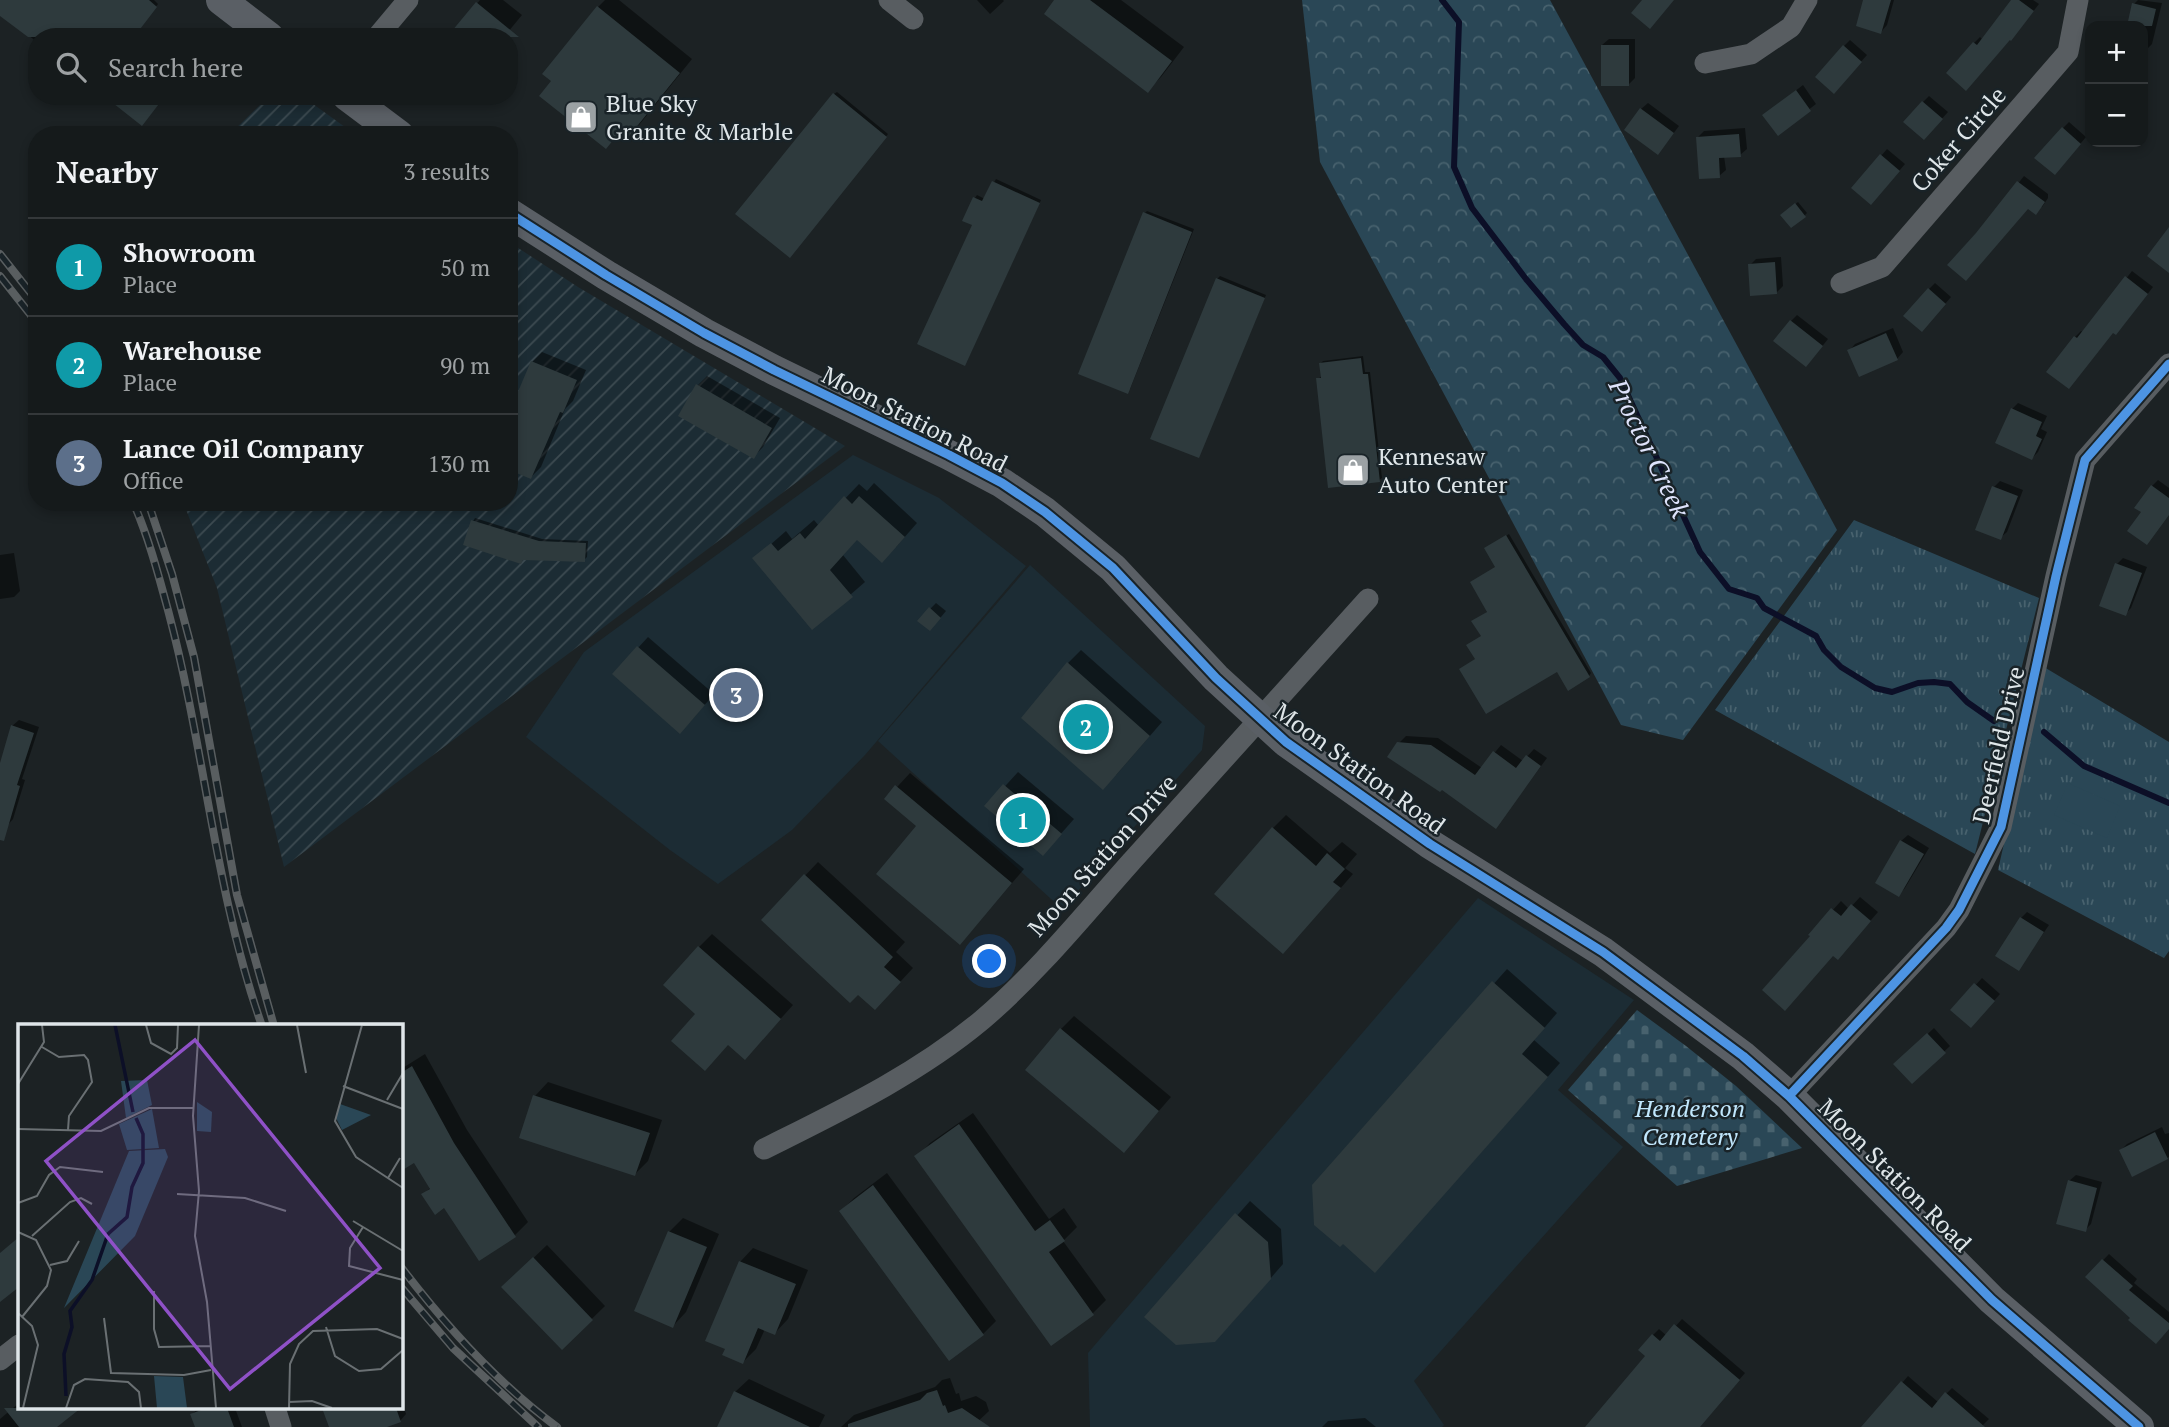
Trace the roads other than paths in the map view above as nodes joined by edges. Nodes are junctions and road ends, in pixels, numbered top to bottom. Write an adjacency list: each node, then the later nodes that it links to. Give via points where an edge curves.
1 (221, 0): 7 (street)
2 (408, 0): 8 (street)
3 (889, 0): 6 (street)
4 (1807, 0): 9 (street, via 1791,27 1751,54)
5 (2078, 0): 13 (street, Coker Circle, via 2068,52 1882,267)
6 (914, 19)
7 (257, 28)
8 (385, 28)
9 (1705, 64)
10 (359, 105): 11 (street)
11 (387, 126)
12 (518, 219): 16 (street, Moon Station Road, via 704,333 1024,496 1113,568)
13 (1841, 283)
14 (2169, 365): 17 (street, Deerfield Drive, via 2085,460 2001,827 1975,880 1946,928)
15 (1368, 599): 16 (street, Moon Station Drive)
16 (1258, 718): 17 (street, Moon Station Road, via 1421,838 1647,982); 18 (street, Moon Station Drive, via 1055,949 981,1020 903,1077)
17 (1789, 1096): 23 (street, Moon Station Road, via 1992,1300)
18 (764, 1149)
19 (18, 1346): 20 (street)
20 (0, 1360)
21 (276, 1410): 22 (street)
22 (281, 1427)
23 (2139, 1427)

